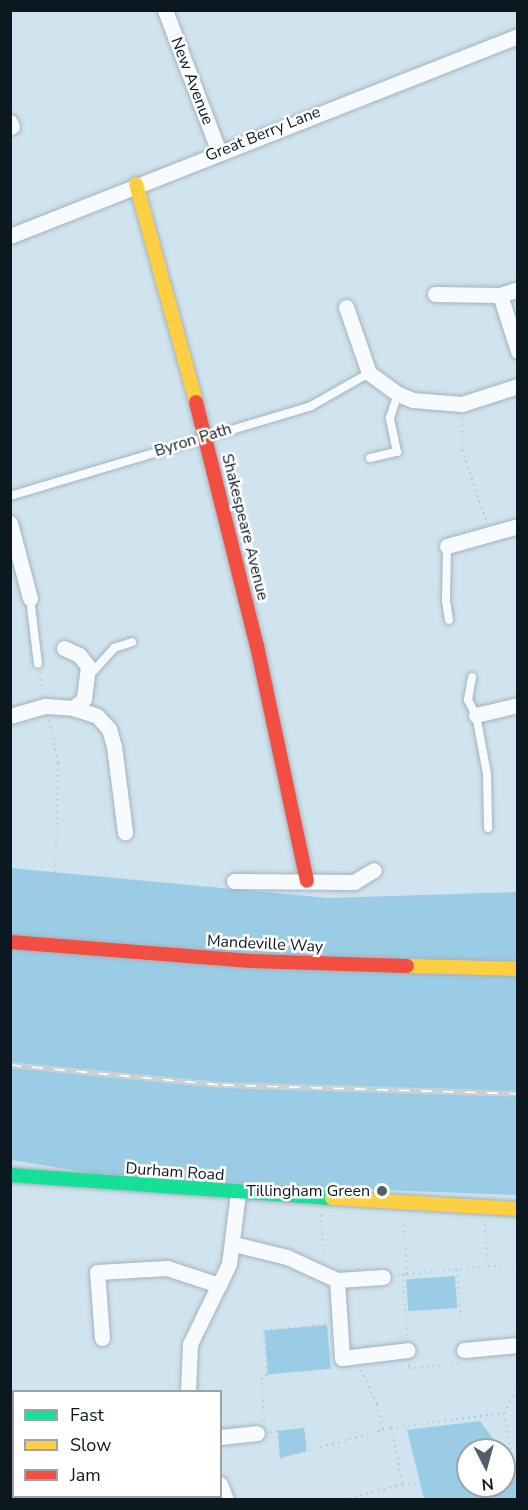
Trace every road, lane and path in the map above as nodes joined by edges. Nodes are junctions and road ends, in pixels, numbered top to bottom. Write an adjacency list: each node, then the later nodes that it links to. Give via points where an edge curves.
1 (165, 10): 3 (street, New Avenue)
2 (518, 36): 3 (street, Great Berry Lane)
3 (219, 152): 4 (street, Great Berry Lane)
4 (136, 184): 5 (street, Great Berry Lane); 15 (street, Shakespeare Avenue)
5 (10, 236)
6 (518, 289): 8 (street)
7 (435, 294): 8 (street)
8 (500, 295): 10 (street)
9 (346, 307): 11 (street)
10 (518, 351)
11 (369, 373): 13 (street); 15 (lane, Byron Path, via 311,406)
12 (518, 386): 14 (street)
13 (398, 394): 14 (street, via 413,400); 16 (lane, via 390,418 397,452)
14 (462, 404): 20 (path, via 462,450)
15 (205, 435): 17 (lane, Byron Path); 38 (street, Shakespeare Avenue, via 257,646)
16 (370, 458)
17 (10, 496)
18 (10, 523): 22 (street)
19 (518, 526): 20 (street)
20 (490, 534): 21 (street)
21 (447, 546): 24 (lane)
22 (14, 549): 23 (street)
23 (30, 598): 27 (lane)
24 (449, 620)
25 (132, 642): 28 (lane, via 114,648)
26 (64, 648): 28 (street, via 79,655 88,666)
27 (38, 664): 30 (path)
28 (88, 677): 31 (street, via 84,699)
29 (472, 677): 33 (lane, via 468,700)
30 (46, 706): 31 (street); 34 (street); 41 (path, via 58,763)
31 (73, 708): 36 (street, via 98,716 109,729)
32 (516, 709): 33 (street)
33 (476, 715): 35 (lane, via 487,774)
34 (10, 716)
35 (488, 828)
36 (125, 832)
37 (374, 870): 38 (street, via 354,882)
38 (307, 880): 39 (street, via 291,884)
39 (234, 881)
40 (10, 882): 41 (path)
41 (55, 887): 43 (path, via 315,921)
42 (10, 921): 45 (path)
43 (518, 923)
44 (10, 942): 46 (street, Mandeville Way, via 251,961)
45 (389, 946)
46 (518, 969)
47 (10, 1175): 48 (street, Durham Road)
48 (238, 1193): 49 (street, Durham Road); 53 (street)
49 (319, 1197): 50 (street, Durham Road); 59 (path)
50 (402, 1203): 51 (street, Durham Road); 58 (path)
51 (483, 1207): 52 (street, Durham Road); 54 (path)
52 (518, 1209)
53 (234, 1244): 59 (street); 61 (street)
54 (488, 1266): 55 (path); 56 (path)
55 (518, 1267)
56 (457, 1269): 58 (path); 66 (path)
57 (403, 1274): 58 (path); 60 (path); 65 (path)
58 (407, 1274)
59 (331, 1276): 60 (street); 62 (street)
60 (383, 1277)
61 (219, 1285): 63 (street, via 167,1268 96,1272); 70 (street, via 190,1344)
62 (340, 1324): 67 (street); 68 (path, via 264,1330)
63 (102, 1338)
64 (518, 1345): 66 (street)
65 (408, 1350): 66 (path, via 409,1368 464,1363); 67 (street)
66 (464, 1350)
67 (349, 1357): 68 (path, via 331,1369); 73 (path, via 377,1404)
68 (267, 1374): 75 (path, via 261,1380)
69 (518, 1389): 71 (path)
70 (188, 1390)
71 (504, 1413): 72 (path); 77 (path)
72 (391, 1428): 73 (path); 79 (path)
73 (383, 1430): 78 (path)
74 (278, 1431): 75 (path); 78 (path, via 304,1428); 78 (path, via 280,1458)
75 (261, 1432): 76 (street)
76 (222, 1437)
77 (509, 1438)
78 (307, 1451)
79 (403, 1484): 80 (path); 81 (path)
80 (456, 1484)
81 (343, 1500)

